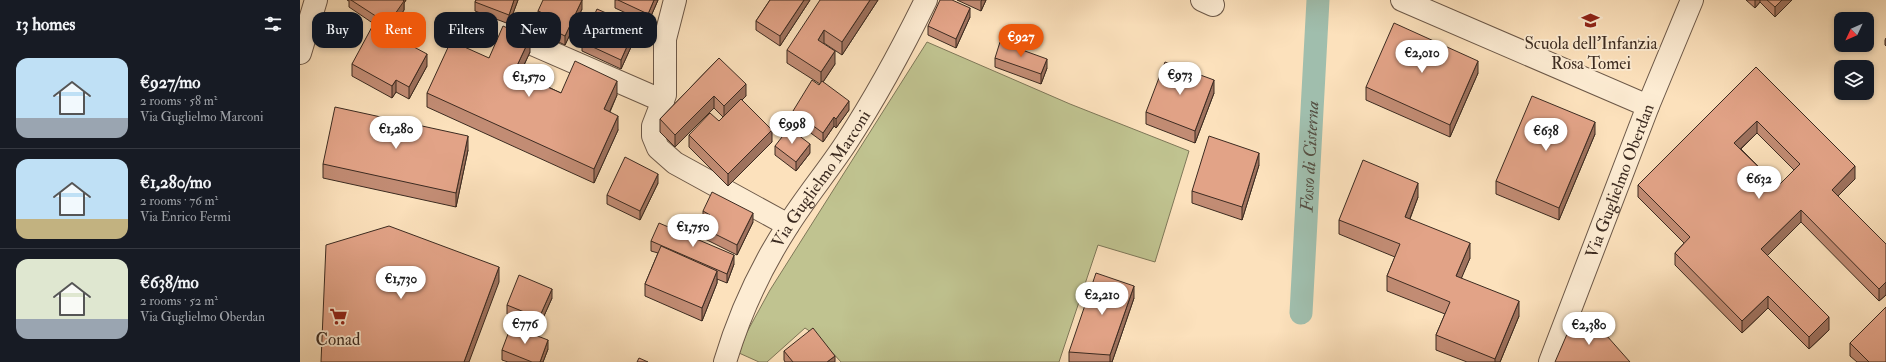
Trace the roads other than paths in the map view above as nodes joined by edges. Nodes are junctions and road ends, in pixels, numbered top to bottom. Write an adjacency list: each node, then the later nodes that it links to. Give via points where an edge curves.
1 (316, 0): 7 (street)
2 (675, 0): 8 (street, via 665,39 666,88)
3 (926, 0): 10 (street, Via Guglielmo Marconi, via 902,49 867,110)
4 (1402, 0): 9 (street)
5 (1692, 0): 9 (street, Via Guglielmo Oberdan)
6 (498, 29): 8 (street)
7 (300, 53)
8 (663, 101): 10 (street, via 653,126 653,136 658,148 666,156)
9 (1648, 106): 12 (street, Via Guglielmo Oberdan)
10 (788, 225): 11 (street, Via Guglielmo Marconi, via 772,251 745,307)
11 (725, 362)
12 (1550, 362)

